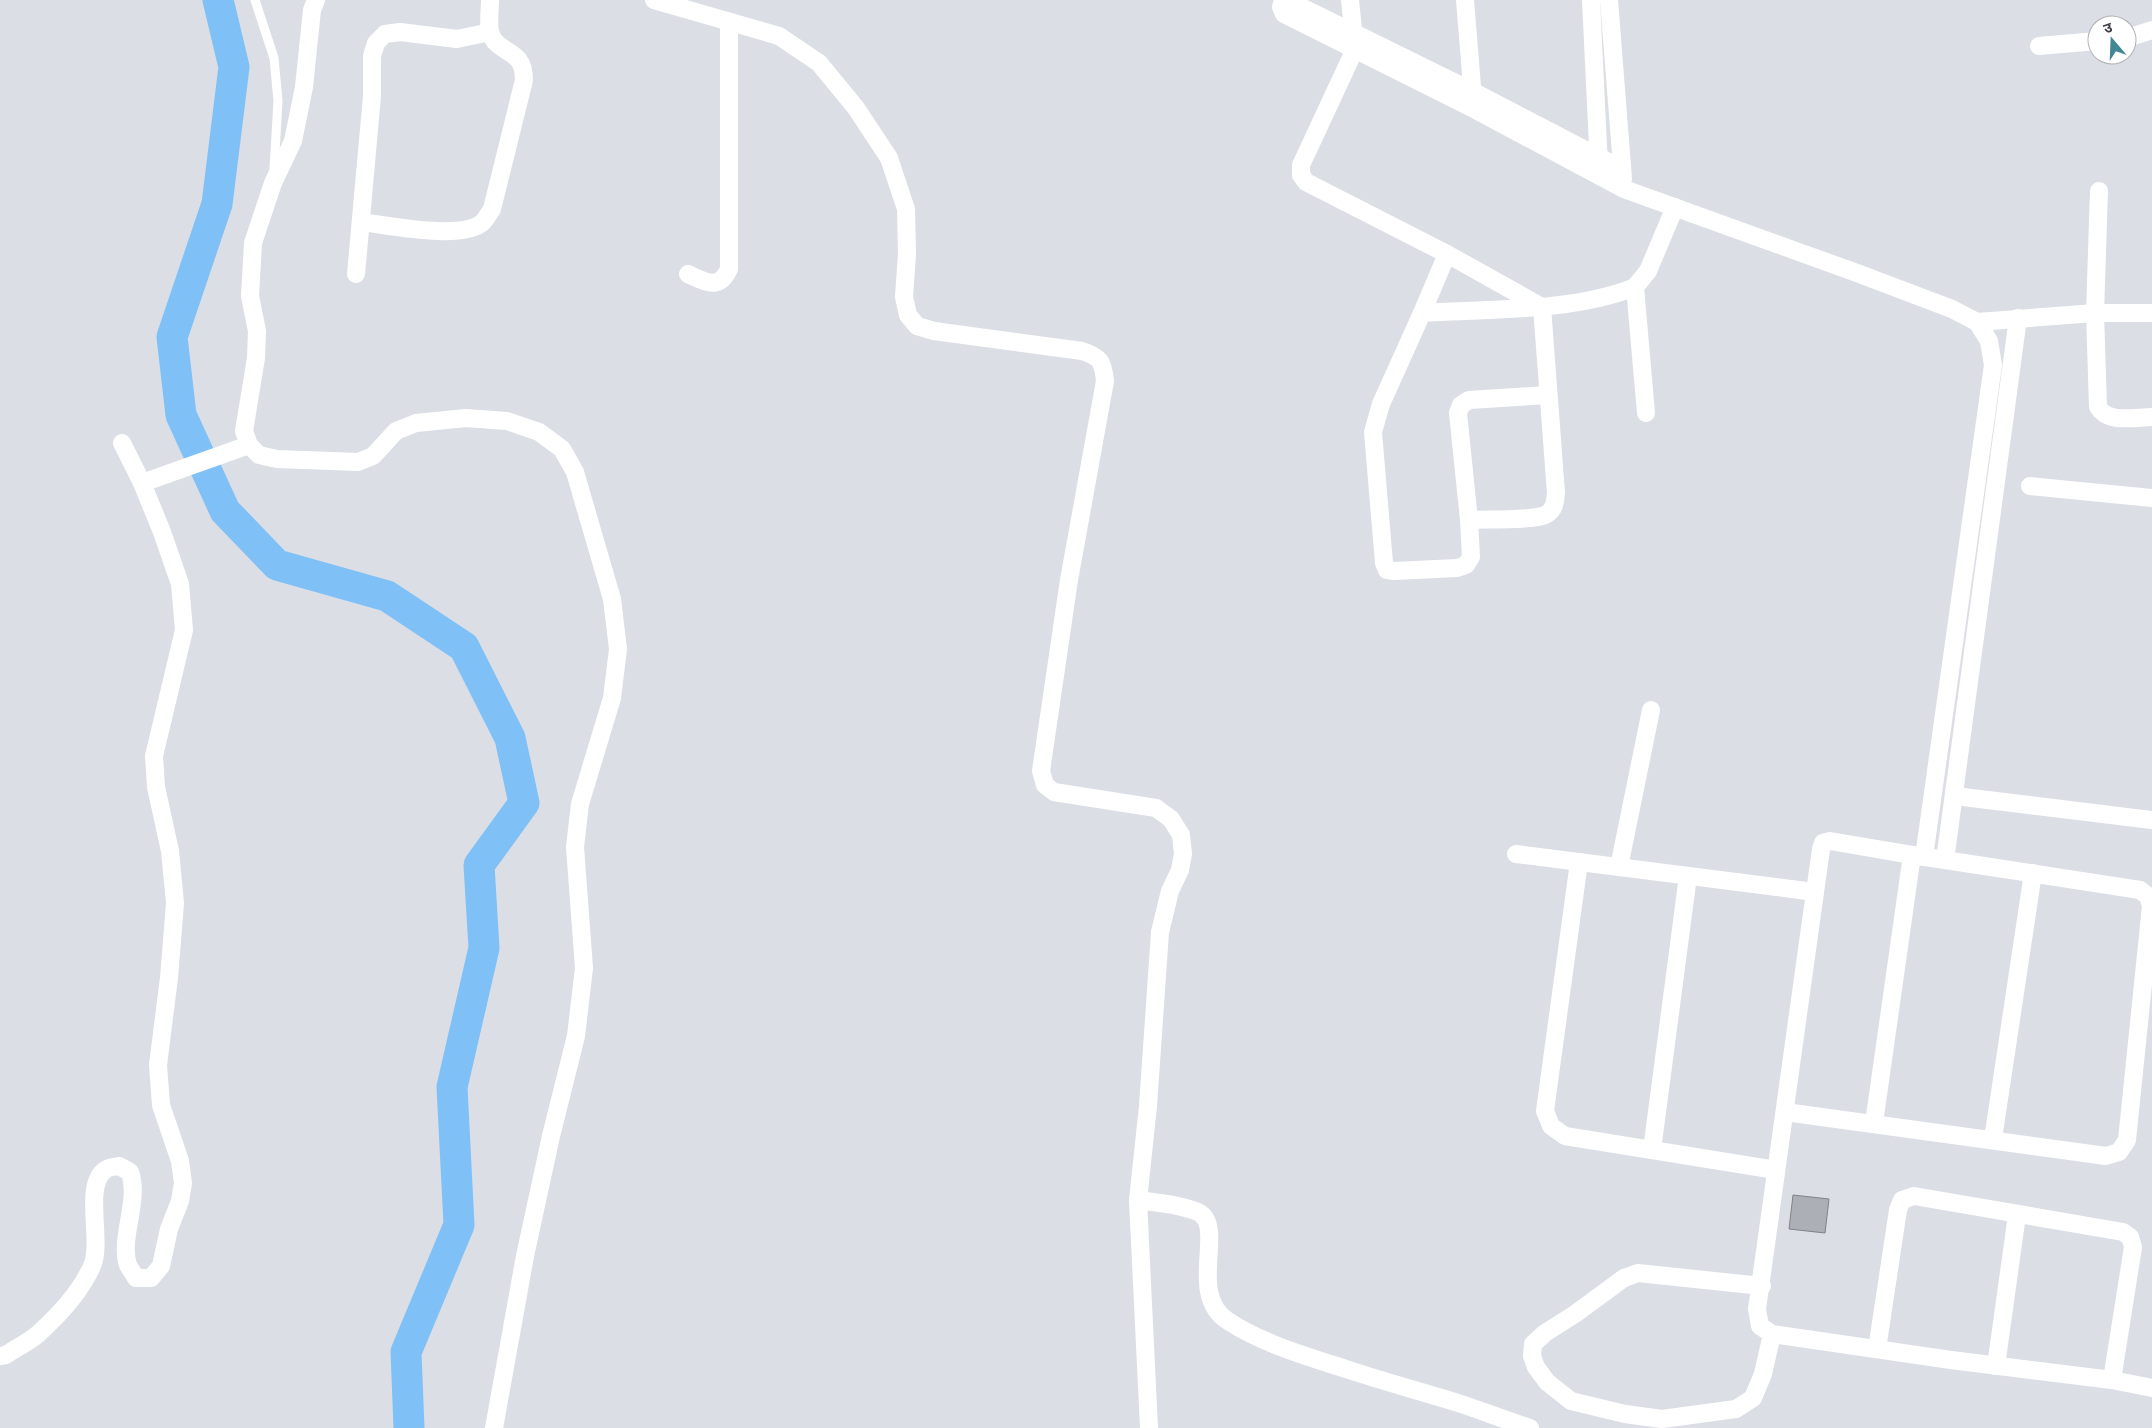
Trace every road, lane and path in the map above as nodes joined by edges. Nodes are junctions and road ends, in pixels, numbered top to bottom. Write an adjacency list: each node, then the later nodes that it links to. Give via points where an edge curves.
1 (255, 0): 22 (lane, via 274,58 278,101)
2 (316, 0): 22 (street, via 294,141)
3 (490, 0): 12 (street)
4 (654, 0): 9 (street)
5 (1350, 0): 11 (street)
6 (1465, 0): 17 (street)
7 (1591, 0): 19 (street)
8 (1609, 0): 20 (street)
9 (729, 22): 29 (street, via 729,269 725,278 716,283); 63 (street, via 779,36 819,63 856,108 889,158 906,208 904,298 908,315 917,326 1082,351 1096,355 1104,367 1105,381 1069,580 1041,771 1045,785 1054,792 1156,808 1171,819 1181,835 1183,854 1180,870 1170,891 1160,932)
10 (2152, 30): 13 (street)
11 (1353, 31): 16 (street); 16 (street, via 1291,2 1285,2 1281,8 1284,14); 17 (street)
12 (490, 32): 26 (street, via 457,39 400,32 385,34 376,43 372,56 372,96); 26 (street, via 495,41 520,60 524,68 524,80 492,209 482,223 464,231 441,232)
13 (2137, 35)
14 (2087, 42): 15 (street)
15 (2039, 46)
16 (1355, 49): 18 (street); 27 (street, via 1302,165 1301,175 1306,182)
17 (1472, 91): 18 (street); 19 (street)
18 (1474, 109): 21 (street)
19 (1598, 157): 20 (street); 21 (street)
20 (1622, 169): 23 (street)
21 (1599, 176): 23 (street)
22 (273, 183): 41 (street, via 253,242 250,296 257,331 256,358 244,431)
23 (1624, 189): 25 (street)
24 (2099, 191): 33 (street)
25 (1675, 207): 30 (street, via 1648,271); 36 (street, via 1952,309)
26 (361, 222): 28 (street)
27 (1447, 254): 31 (street); 32 (street)
28 (356, 274)
29 (688, 274)
30 (1635, 287): 31 (street, via 1613,296); 38 (street)
31 (1542, 307): 32 (street); 37 (street)
32 (1422, 313): 45 (street, via 1381,404 1373,432 1387,570 1466,565 1471,557)
33 (2095, 313): 34 (street); 35 (street); 39 (street, via 2098,407 2110,418)
34 (2152, 313)
35 (2018, 318): 36 (street); 47 (street)
36 (1977, 322): 50 (street, via 1989,340 1993,364)
37 (1548, 395): 45 (street, via 1556,493 1554,506 1547,514 1536,517); 45 (street, via 1469,400 1460,405 1458,413)
38 (1646, 413)
39 (2152, 417)
40 (122, 443): 42 (street)
41 (245, 446): 42 (street); 72 (street, via 258,454 277,459 358,462 373,456 396,431 416,423 466,418 507,421 539,432 562,449 575,472 612,599 618,649 612,698 580,804 576,847 584,968 576,1036 525,1256)
42 (142, 483): 68 (street, via 180,584 184,630 154,756 175,903 158,1066 161,1105 180,1161 183,1183 161,1266 151,1278 136,1278 128,1265 126,1252 134,1184 130,1172 119,1166 106,1169 99,1176 95,1190 93,1264 82,1284 37,1335)
43 (2030, 486): 44 (street)
44 (2152, 498)
45 (1469, 520)
46 (1651, 710): 53 (street)
47 (1954, 796): 48 (street); 51 (street)
48 (2152, 820)
49 (1516, 854): 52 (street)
50 (1918, 856): 51 (street); 56 (street, via 1830,841 1823,843); 59 (street)
51 (1945, 860): 54 (street)
52 (1579, 862): 53 (street); 61 (street, via 1545,1111 1551,1126 1565,1136)
53 (1619, 867): 55 (street)
54 (2033, 873): 57 (street, via 2140,890); 60 (street)
55 (1688, 876): 56 (street); 61 (street)
56 (1815, 892): 58 (street)
57 (2150, 896): 60 (street, via 2127,1140 2119,1152 2106,1156)
58 (1785, 1112): 59 (street); 62 (street)
59 (1874, 1123): 60 (street)
60 (1993, 1139)
61 (1652, 1150): 62 (street)
62 (1776, 1170): 65 (street)
63 (1138, 1200): 73 (street); 74 (street, via 1190,1209 1199,1212 1206,1220 1211,1303 1228,1321 1290,1351)
64 (2017, 1215): 67 (street, via 1914,1196 1902,1200); 69 (street); 70 (street, via 2122,1232 2130,1237 2133,1246)
65 (1762, 1286): 66 (street, via 1757,1309 1760,1326); 66 (street, via 1638,1273 1624,1278 1545,1333 1533,1344 1532,1356 1547,1382 1571,1401 1662,1419 1736,1409 1753,1398)
66 (1772, 1334): 67 (street)
67 (1877, 1349): 69 (street)
68 (0, 1356)
69 (1996, 1366): 70 (street)
70 (2112, 1380): 71 (street)
71 (2152, 1388)
72 (494, 1428)
73 (1149, 1428)
74 (1530, 1428)

